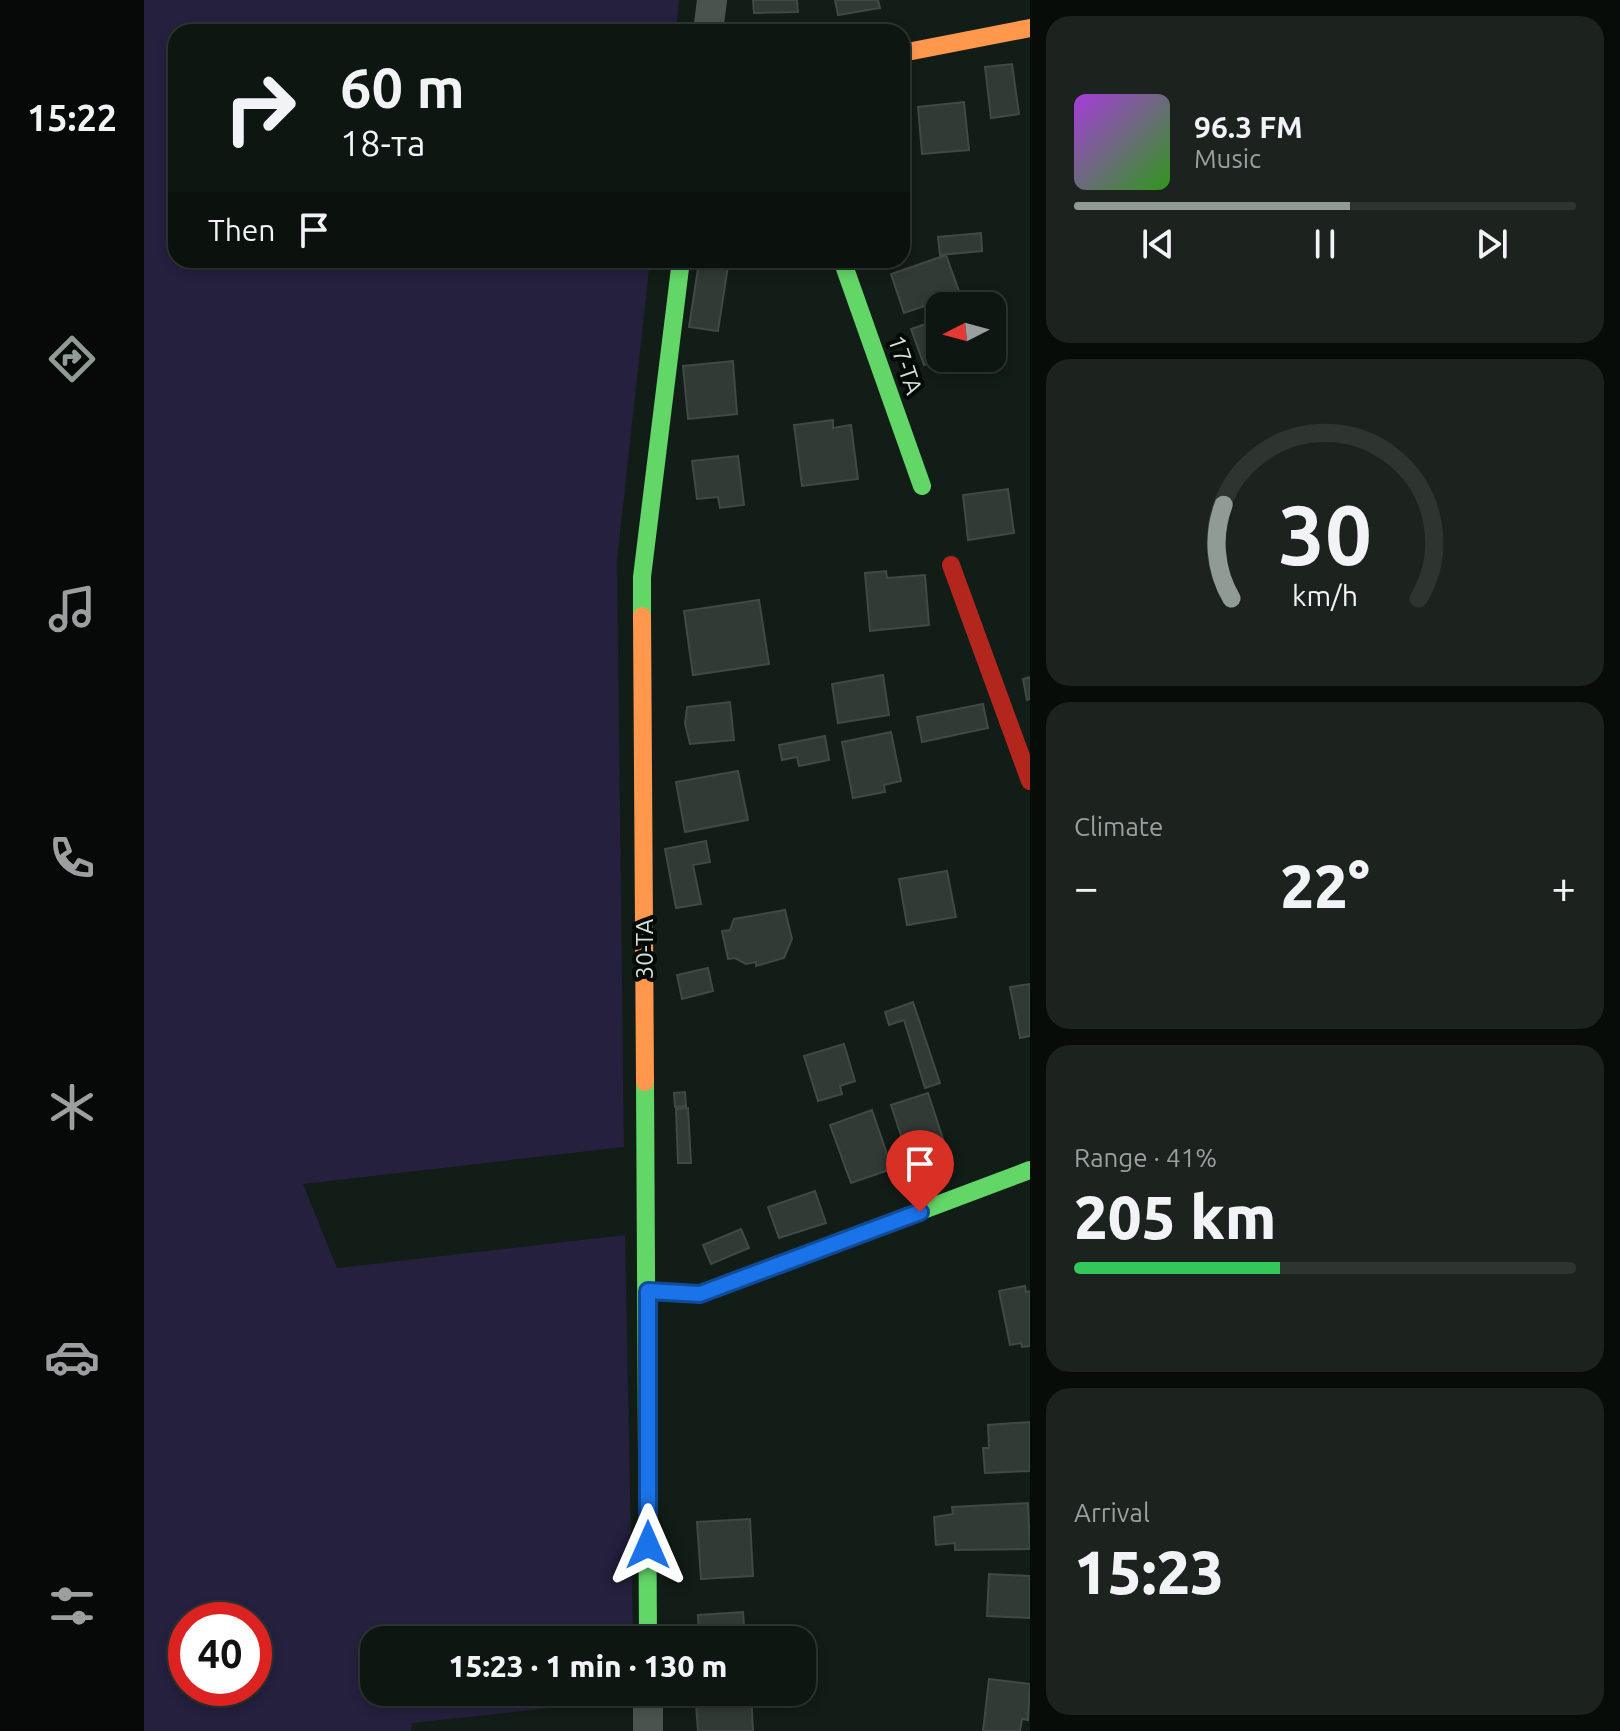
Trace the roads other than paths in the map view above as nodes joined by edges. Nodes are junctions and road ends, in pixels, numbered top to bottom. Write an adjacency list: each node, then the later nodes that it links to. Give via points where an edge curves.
1 (712, 0): 2 (street)
2 (709, 24)
3 (1030, 28): 4 (street)
4 (910, 51)
5 (680, 268): 11 (street, 30-ТА, via 642,577)
6 (845, 268): 7 (street, 17-ТА)
7 (922, 486)
8 (951, 565): 9 (street)
9 (1030, 781)
10 (1030, 1170): 11 (street, via 700,1294)
11 (648, 1291): 12 (street, 30-ТА)
12 (648, 1626)
13 (648, 1706): 14 (street)
14 (648, 1731)

